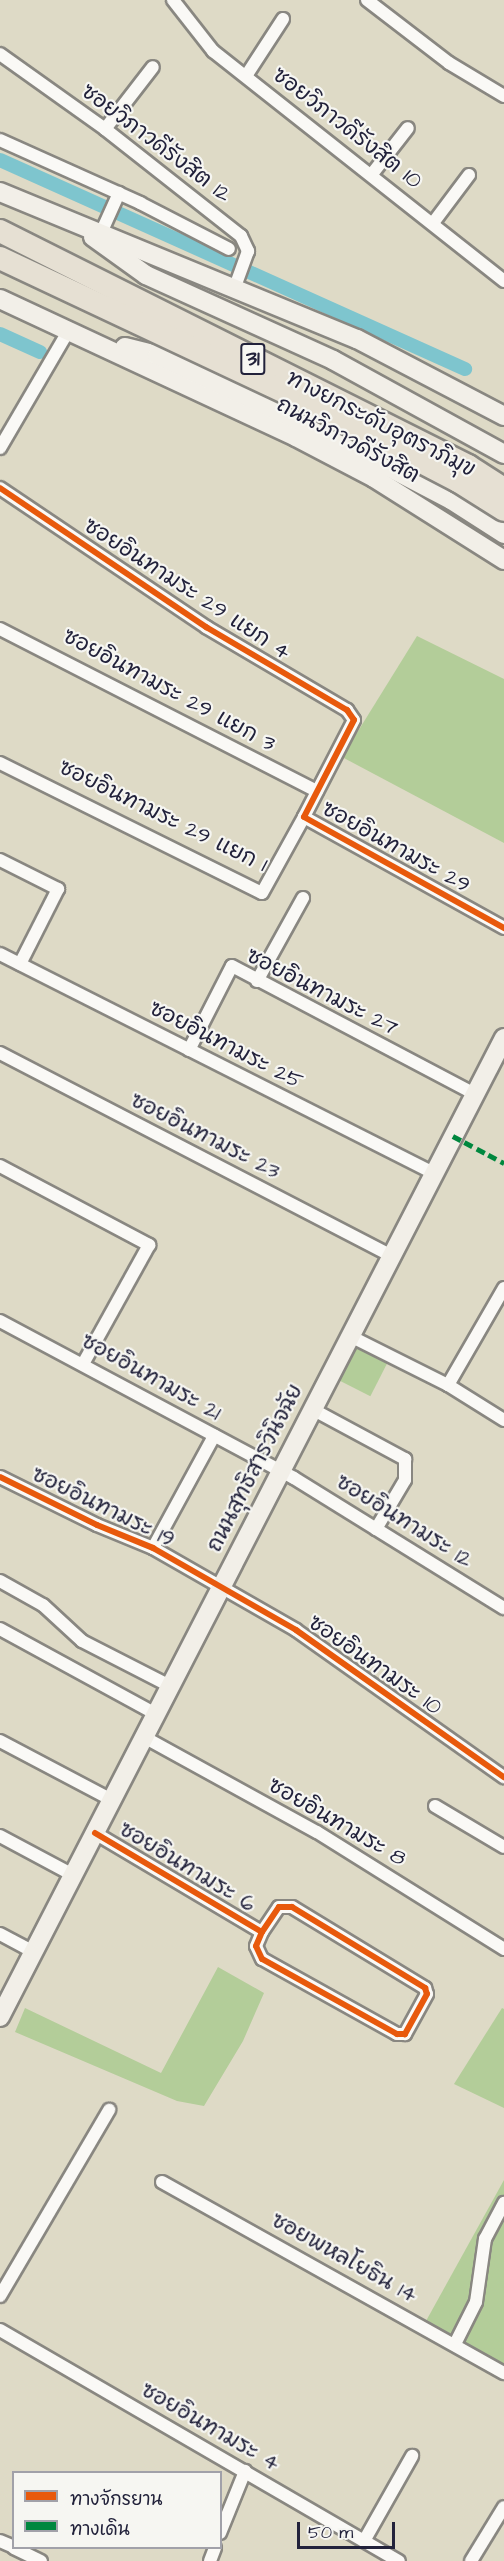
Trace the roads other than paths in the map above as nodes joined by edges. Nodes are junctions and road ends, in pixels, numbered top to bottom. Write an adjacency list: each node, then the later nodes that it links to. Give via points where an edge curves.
1 (173, 0): 6 (street, ซอยวิภาวดีรังสิต 10, via 200,37)
2 (368, 0): 7 (street, via 449,63)
3 (283, 19): 6 (street)
4 (0, 54): 9 (street, ซอยวิภาวดีรังสิต 12)
5 (153, 67): 9 (street)
6 (246, 76): 11 (street, ซอยวิภาวดีรังสิต 10)
7 (504, 96)
8 (408, 128): 11 (street)
9 (105, 129): 22 (street, ซอยวิภาวดีรังสิต 12, via 241,236 248,251)
10 (0, 140): 14 (street)
11 (372, 174): 16 (street, ซอยวิภาวดีรังสิต 10)
12 (469, 175): 16 (street)
13 (0, 192): 15 (main road, 31)
14 (119, 193): 17 (street); 19 (street)
15 (70, 221): 17 (main road, 31); 27 (main road, 31, via 146,275 333,360)
16 (433, 223): 21 (street, ซอยวิภาวดีรังสิต 10)
17 (104, 227): 22 (main road, 31)
18 (0, 231): 29 (highway, ทางยกระดับอุตราภิมุข / 31, bridge, via 468,466)
19 (229, 249)
20 (0, 258): 30 (highway, ทางยกระดับอุตราภิมุข / 31, bridge, via 308,404 458,481)
21 (502, 275)
22 (237, 282): 25 (main road, 31)
23 (0, 299): 24 (main road, ถนนวิภาวดีรังสิต / 31)
24 (75, 333): 26 (street); 31 (main road, 31, via 157,355 304,423 451,500); 32 (main road, ถนนวิภาวดีรังสิต / 31, via 374,478)
25 (504, 416)
26 (0, 448)
27 (504, 454)
28 (0, 488): 34 (street, ซอยอินทามระ 29 แยก 4, via 206,627 347,710)
29 (504, 489)
30 (504, 510)
31 (504, 534)
32 (504, 560)
33 (0, 629): 36 (street, ซอยอินทามระ 29 แยก 3)
34 (354, 720): 36 (street, ซอยอินทามระ 29)
35 (0, 762): 37 (street, ซอยอินทามระ 29 แยก 1, via 262,893)
36 (316, 791): 37 (street, ซอยอินทามระ 29)
37 (304, 817): 40 (street, ซอยอินทามระ 29)
38 (0, 860): 42 (street, via 58,889)
39 (303, 898): 43 (street)
40 (504, 928)
41 (0, 954): 42 (street, ซอยอินทามระ 25)
42 (20, 964): 45 (street, ซอยอินทามระ 25)
43 (257, 981): 45 (street, ซอยอินทามระ 27, via 232,966); 47 (street, ซอยอินทามระ 27)
44 (504, 1038): 47 (main road, ถนนสุทธิสารวินิจฉัย)
45 (189, 1050): 49 (street, ซอยอินทามระ 25)
46 (0, 1053): 50 (street, ซอยอินทามระ 23)
47 (475, 1094): 49 (main road, ถนนสุทธิสารวินิจฉัย)
48 (0, 1166): 55 (street, via 148,1245)
49 (434, 1173): 50 (main road, ถนนสุทธิสารวินิจฉัย)
50 (391, 1256): 54 (main road, ถนนสุทธิสารวินิจฉัย)
51 (504, 1288): 52 (street)
52 (498, 1310): 56 (street)
53 (0, 1321): 55 (street, ซอยอินทามระ 21)
54 (350, 1336): 56 (street); 57 (main road, ถนนสุทธิสารวินิจฉัย)
55 (83, 1364): 59 (street, ซอยอินทามระ 21)
56 (448, 1385): 58 (street)
57 (312, 1409): 60 (main road, ถนนสุทธิสารวินิจฉัย); 62 (street, via 405,1459 405,1480)
58 (504, 1420)
59 (214, 1436): 60 (street, ซอยอินทามระ 21); 63 (street)
60 (280, 1473): 62 (street, ซอยอินทามระ 12); 65 (main road, ถนนสุทธิสารวินิจฉัย)
61 (0, 1477): 63 (street, ซอยอินทามระ 19)
62 (376, 1529): 66 (street, ซอยอินทามระ 12)
63 (153, 1548): 65 (street, ซอยอินทามระ 19)
64 (0, 1581): 68 (street, via 43,1605 82,1641)
65 (220, 1589): 68 (main road, ถนนสุทธิสารวินิจฉัย); 72 (street, ซอยอินทามระ 10, via 296,1630)
66 (504, 1608)
67 (0, 1629): 69 (street)
68 (170, 1686): 69 (main road, ถนนสุทธิสารวินิจฉัย)
69 (156, 1714): 70 (main road, ถนนสุทธิสารวินิจฉัย)
70 (144, 1737): 73 (main road, ถนนสุทธิสารวินิจฉัย); 81 (street, ซอยอินทามระ 8, via 317,1832)
71 (0, 1741): 73 (street)
72 (504, 1777)
73 (112, 1800): 75 (main road, ถนนสุทธิสารวินิจฉัย)
74 (435, 1806): 77 (street)
75 (94, 1833): 78 (main road, ถนนสุทธิสารวินิจฉัย); 79 (street, ซอยอินทามระ 6)
76 (0, 1836): 78 (street)
77 (504, 1847)
78 (73, 1875): 82 (main road, ถนนสุทธิสารวินิจฉัย)
79 (262, 1932): 79 (street, ซอยอินทามระ 6, via 279,1907 286,1905 425,1988 427,1994 405,2034 397,2034 262,1959 256,1946)
80 (0, 1934): 82 (street)
81 (504, 1949)
82 (34, 1952): 83 (main road, ถนนสุทธิสารวินิจฉัย)
83 (0, 2017)
84 (109, 2110): 87 (street)
85 (162, 2182): 89 (street, ซอยพหลโยธิน 14)
86 (504, 2203): 89 (street, via 485,2239 476,2302)
87 (0, 2296)
88 (0, 2330): 92 (street, ซอยอินทามระ 4)
89 (454, 2344): 90 (street, ซอยพหลโยธิน 14)
90 (504, 2373)
91 (412, 2456): 95 (street)
92 (244, 2471): 94 (street); 95 (street, ซอยอินทามระ 4)
93 (504, 2506): 99 (street)
94 (222, 2528)
95 (364, 2541): 98 (street, ซอยอินทามระ 4)
96 (18, 2549): 97 (street)
97 (41, 2561)
98 (399, 2561)
99 (471, 2561)

